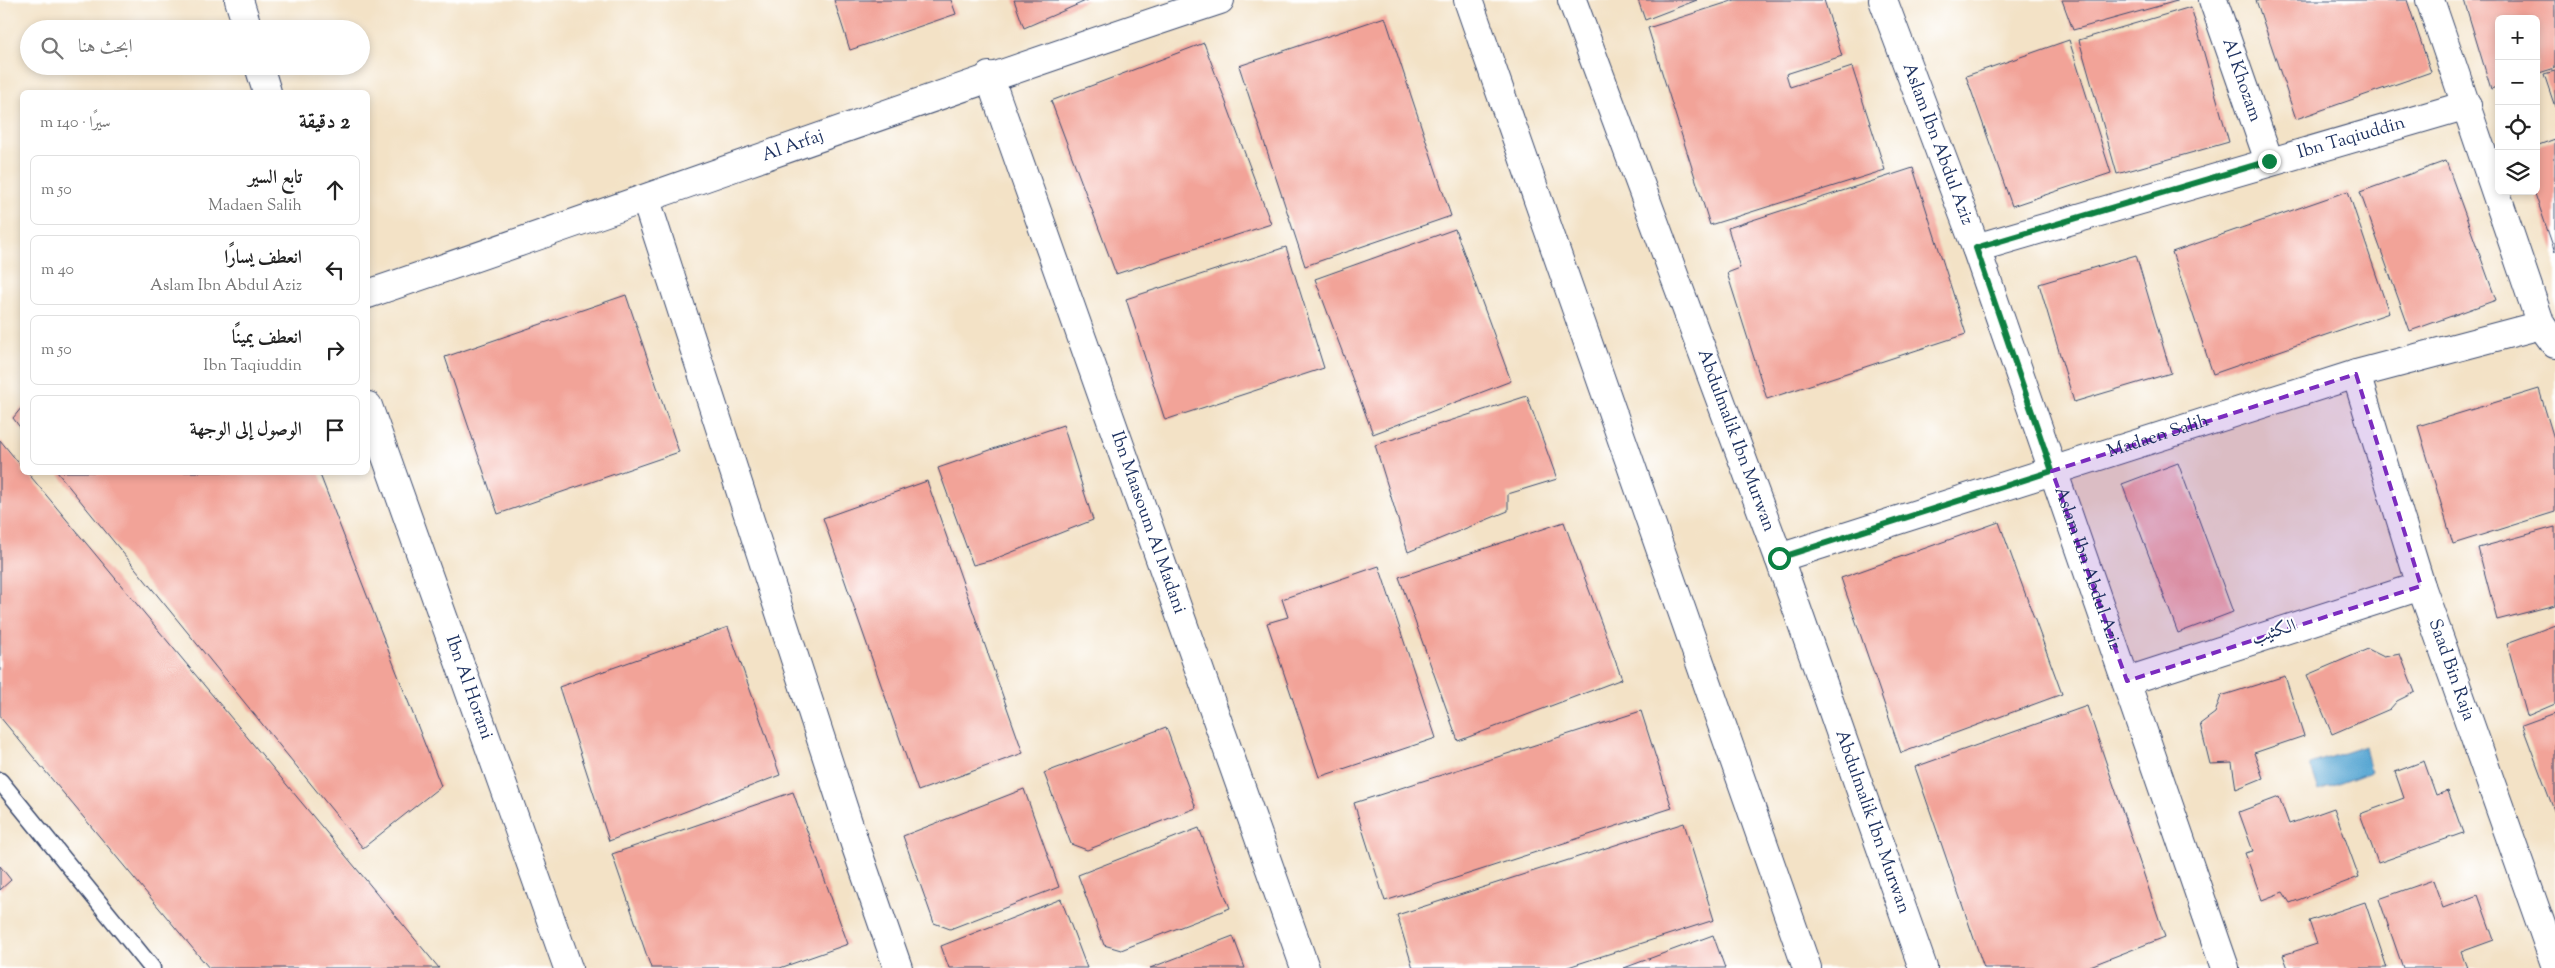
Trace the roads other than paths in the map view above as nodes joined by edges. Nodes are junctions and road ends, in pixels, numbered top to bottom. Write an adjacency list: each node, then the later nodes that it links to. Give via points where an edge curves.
1 (239, 0): 8 (street)
2 (1220, 0): 10 (street, Al Arfaj)
3 (1468, 0): 30 (street)
4 (1572, 0): 21 (street, Abdulmalik Ibn Murwan)
5 (1883, 0): 15 (street, Aslam Ibn Abdul Aziz)
6 (2213, 0): 13 (street, Al Khozam)
7 (2430, 0): 12 (street)
8 (245, 20)
9 (262, 75): 11 (street)
10 (989, 76): 14 (street, Al Arfaj); 29 (street, Ibn Maasoum Al Madani)
11 (266, 90)
12 (2467, 105): 13 (street, Ibn Taqiuddin); 17 (street)
13 (2269, 161): 15 (street, Ibn Taqiuddin)
14 (646, 200): 16 (street, Al Arfaj); 28 (street)
15 (1976, 248): 20 (street, Aslam Ibn Abdul Aziz)
16 (370, 293)
17 (2551, 338): 18 (street, Madaen Salih)
18 (2356, 374): 20 (street, Madaen Salih); 22 (street, Saad Bin Raja)
19 (370, 412): 27 (street, Ibn Al Horani)
20 (2052, 471): 21 (street, Madaen Salih); 23 (street, Aslam Ibn Abdul Aziz)
21 (1779, 558): 31 (street, Abdulmalik Ibn Murwan)
22 (2421, 586): 23 (street, الكثيب); 25 (street, Saad Bin Raja)
23 (2127, 681): 32 (street, Aslam Ibn Abdul Aziz)
24 (0, 781): 26 (lane)
25 (2555, 964)
26 (152, 968)
27 (568, 968)
28 (898, 968)
29 (1305, 968)
30 (1808, 968)
31 (1923, 968)
32 (2225, 968)

